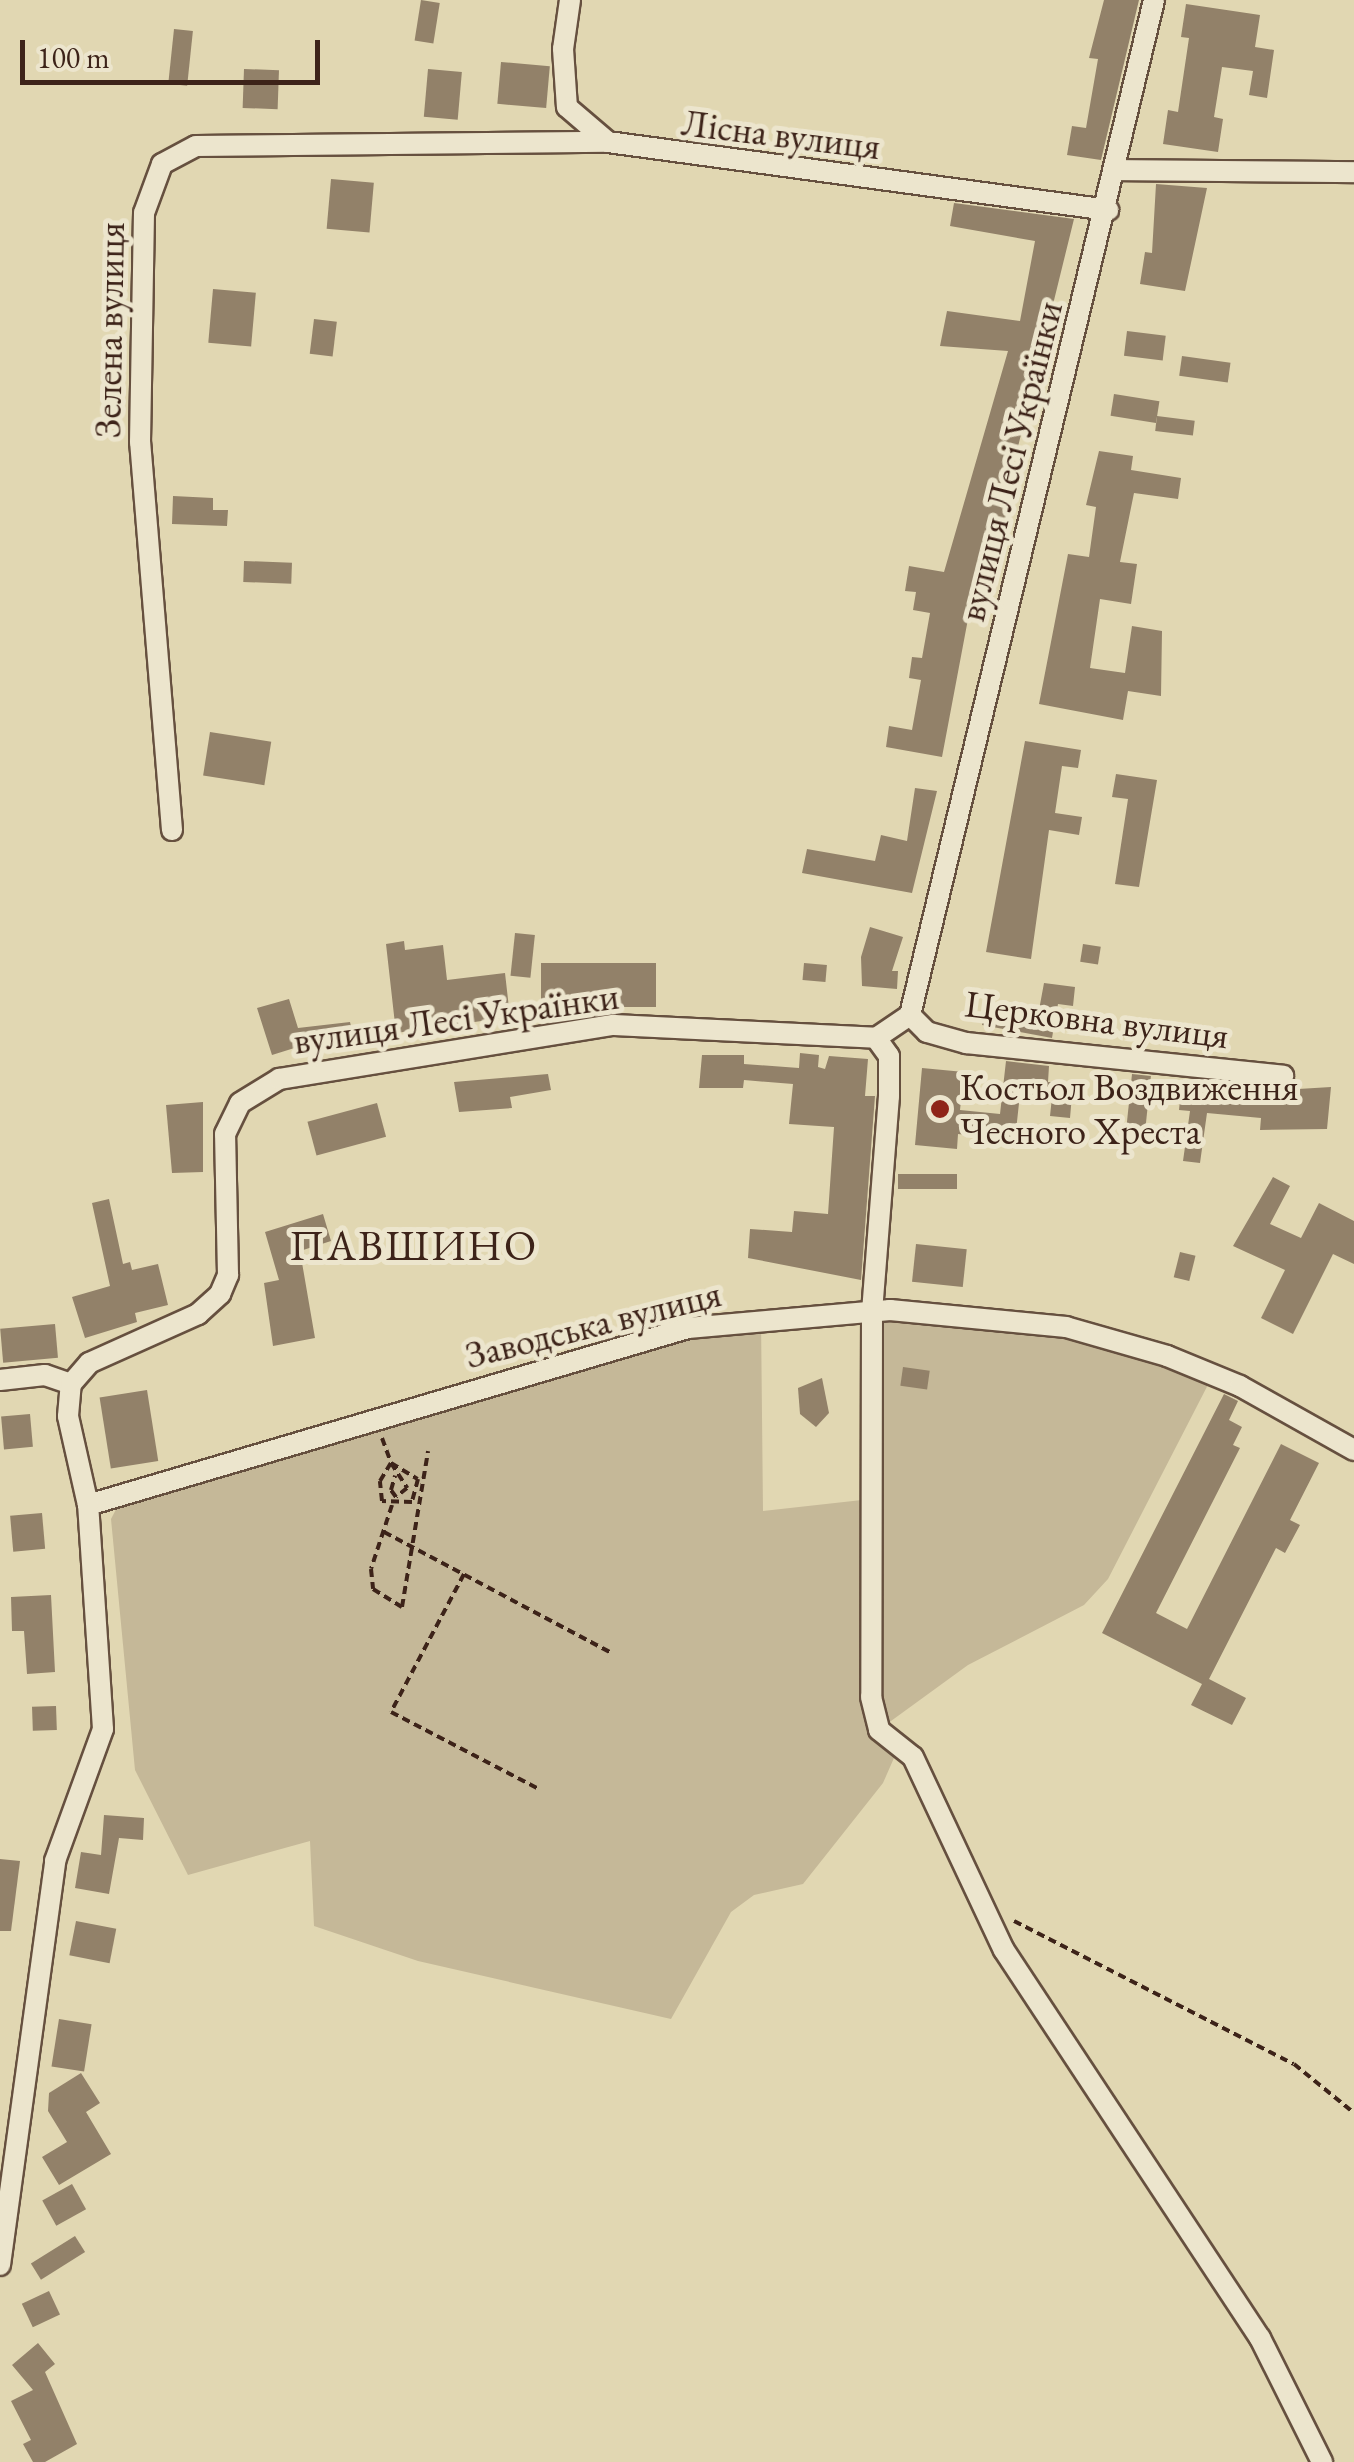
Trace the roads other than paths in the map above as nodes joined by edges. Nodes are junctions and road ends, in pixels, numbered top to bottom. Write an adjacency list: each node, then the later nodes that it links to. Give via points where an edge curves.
1 (570, 0): 3 (street, via 563,48 567,108)
2 (1154, 0): 4 (street, вулиця Лесі Українки)
3 (608, 142): 6 (street, Лісна вулиця); 7 (street, Зелена вулиця, via 196,146 162,164 144,213 140,442)
4 (1118, 170): 5 (street); 6 (street, вулиця Лесі Українки)
5 (1354, 172)
6 (1108, 210): 8 (street, вулиця Лесі Українки)
7 (172, 830)
8 (910, 1014): 9 (street); 10 (street, Церковна вулиця, via 927,1032 966,1042)
9 (876, 1038): 11 (street, via 888,1056 889,1096); 13 (street, вулиця Лесі Українки, via 614,1025 280,1079 240,1103 226,1134 228,1275 220,1294 198,1314 89,1363)
10 (1283, 1076)
11 (872, 1311): 14 (street, Заводська вулиця, via 1066,1327 1240,1386); 15 (street, Заводська вулиця, via 688,1328); 17 (street, via 871,1697 879,1730 913,1757 979,1903 1260,2338)
12 (0, 1380): 13 (street, via 45,1376)
13 (72, 1384): 15 (street, via 68,1416)
14 (1354, 1450)
15 (88, 1505): 16 (street, via 104,1729 55,1861)
16 (0, 2266)
17 (1322, 2462)

